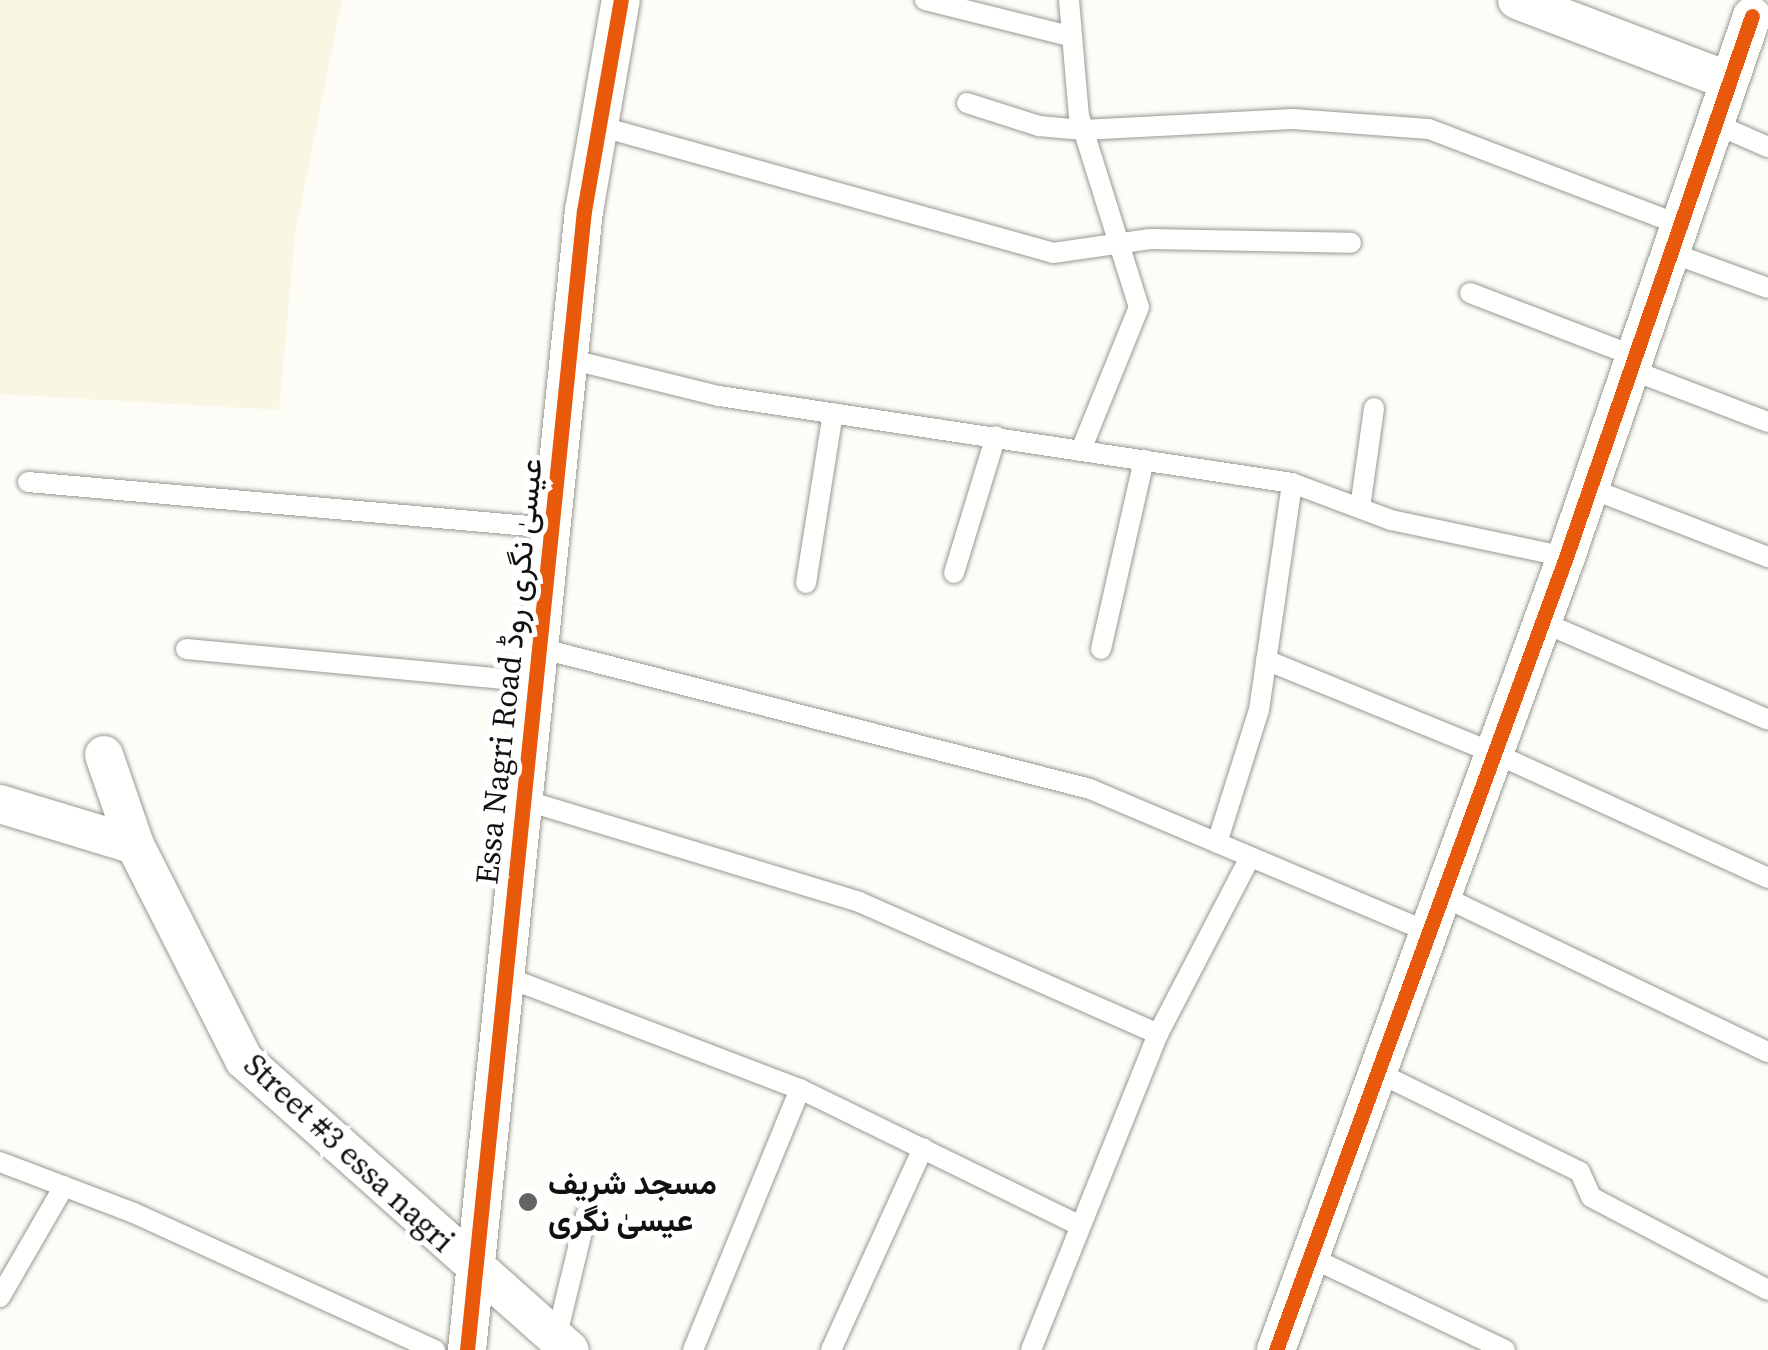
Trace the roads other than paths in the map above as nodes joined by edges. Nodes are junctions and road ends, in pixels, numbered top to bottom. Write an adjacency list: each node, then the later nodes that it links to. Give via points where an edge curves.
1 (621, 0): 10 (street, Essa Nagri Road عیسیٰ نگری روڈ)
2 (925, 0): 6 (lane)
3 (1069, 0): 6 (lane)
4 (1516, 0): 7 (street)
5 (1760, 17): 7 (street)
6 (1069, 36): 11 (lane)
7 (1727, 80): 9 (street)
8 (967, 103): 11 (lane, via 1039,126)
9 (1713, 123): 12 (lane); 13 (street)
10 (599, 126): 15 (lane, via 1053,253); 18 (street, Essa Nagri Road عیسیٰ نگری روڈ)
11 (1083, 130): 13 (lane, via 1293,118 1430,129); 15 (lane)
12 (1768, 148)
13 (1674, 238): 16 (lane); 19 (street)
14 (1351, 243): 15 (lane)
15 (1120, 244): 24 (lane, via 1139,308)
16 (1768, 288)
17 (1470, 294): 19 (lane)
18 (569, 359): 21 (lane, via 719,396); 30 (street, Essa Nagri Road عیسیٰ نگری روڈ)
19 (1632, 363): 22 (lane); 28 (street)
20 (1374, 408): 29 (lane)
21 (833, 412): 23 (lane); 34 (lane)
22 (1768, 422)
23 (996, 436): 24 (lane); 33 (lane)
24 (1081, 450): 25 (lane)
25 (1144, 460): 27 (lane); 36 (lane)
26 (28, 482): 30 (lane)
27 (1292, 483): 29 (lane); 38 (lane)
28 (1589, 488): 31 (lane); 32 (street)
29 (1360, 508): 32 (lane)
30 (552, 528): 39 (street, Essa Nagri Road عیسیٰ نگری روڈ)
31 (1768, 557)
32 (1566, 558): 35 (street)
33 (954, 573)
34 (806, 583)
35 (1542, 622): 40 (lane); 41 (street)
36 (1102, 649)
37 (186, 650): 39 (lane)
38 (1266, 660): 41 (lane); 45 (lane, via 1258,710)
39 (538, 665): 43 (street, Essa Nagri Road عیسیٰ نگری روڈ); 45 (lane, via 1071,783)
40 (1768, 720)
41 (1494, 753): 48 (lane); 49 (street)
42 (104, 755): 46 (street, Street #3 essa nagri)
43 (524, 800): 51 (street, Essa Nagri Road عیسیٰ نگری روڈ); 52 (lane, via 859,902)
44 (0, 804): 46 (street)
45 (1216, 842): 47 (lane)
46 (135, 846): 62 (street, Street #3 essa nagri, via 244,1060)
47 (1250, 856): 50 (lane); 52 (lane)
48 (1768, 878)
49 (1442, 896): 50 (street); 53 (lane)
50 (1429, 932): 54 (street)
51 (506, 977): 55 (lane); 62 (street, Essa Nagri Road عیسیٰ نگری روڈ)
52 (1158, 1034): 60 (lane)
53 (1768, 1052)
54 (1377, 1072): 61 (street); 63 (lane, via 1580,1172 1591,1196)
55 (800, 1089): 56 (lane); 68 (lane)
56 (923, 1148): 60 (lane); 69 (lane)
57 (0, 1162): 58 (lane)
58 (64, 1186): 64 (lane); 66 (lane)
59 (586, 1215): 65 (lane)
60 (1077, 1224): 70 (lane)
61 (1310, 1256): 71 (street); 72 (lane)
62 (475, 1272): 65 (street, Street #3 essa nagri); 67 (street, Essa Nagri Road عیسیٰ نگری روڈ)
63 (1768, 1290)
64 (0, 1297)
65 (563, 1344)
66 (434, 1350)
67 (468, 1350)
68 (694, 1350)
69 (831, 1350)
70 (1031, 1350)
71 (1276, 1350)
72 (1505, 1350)

